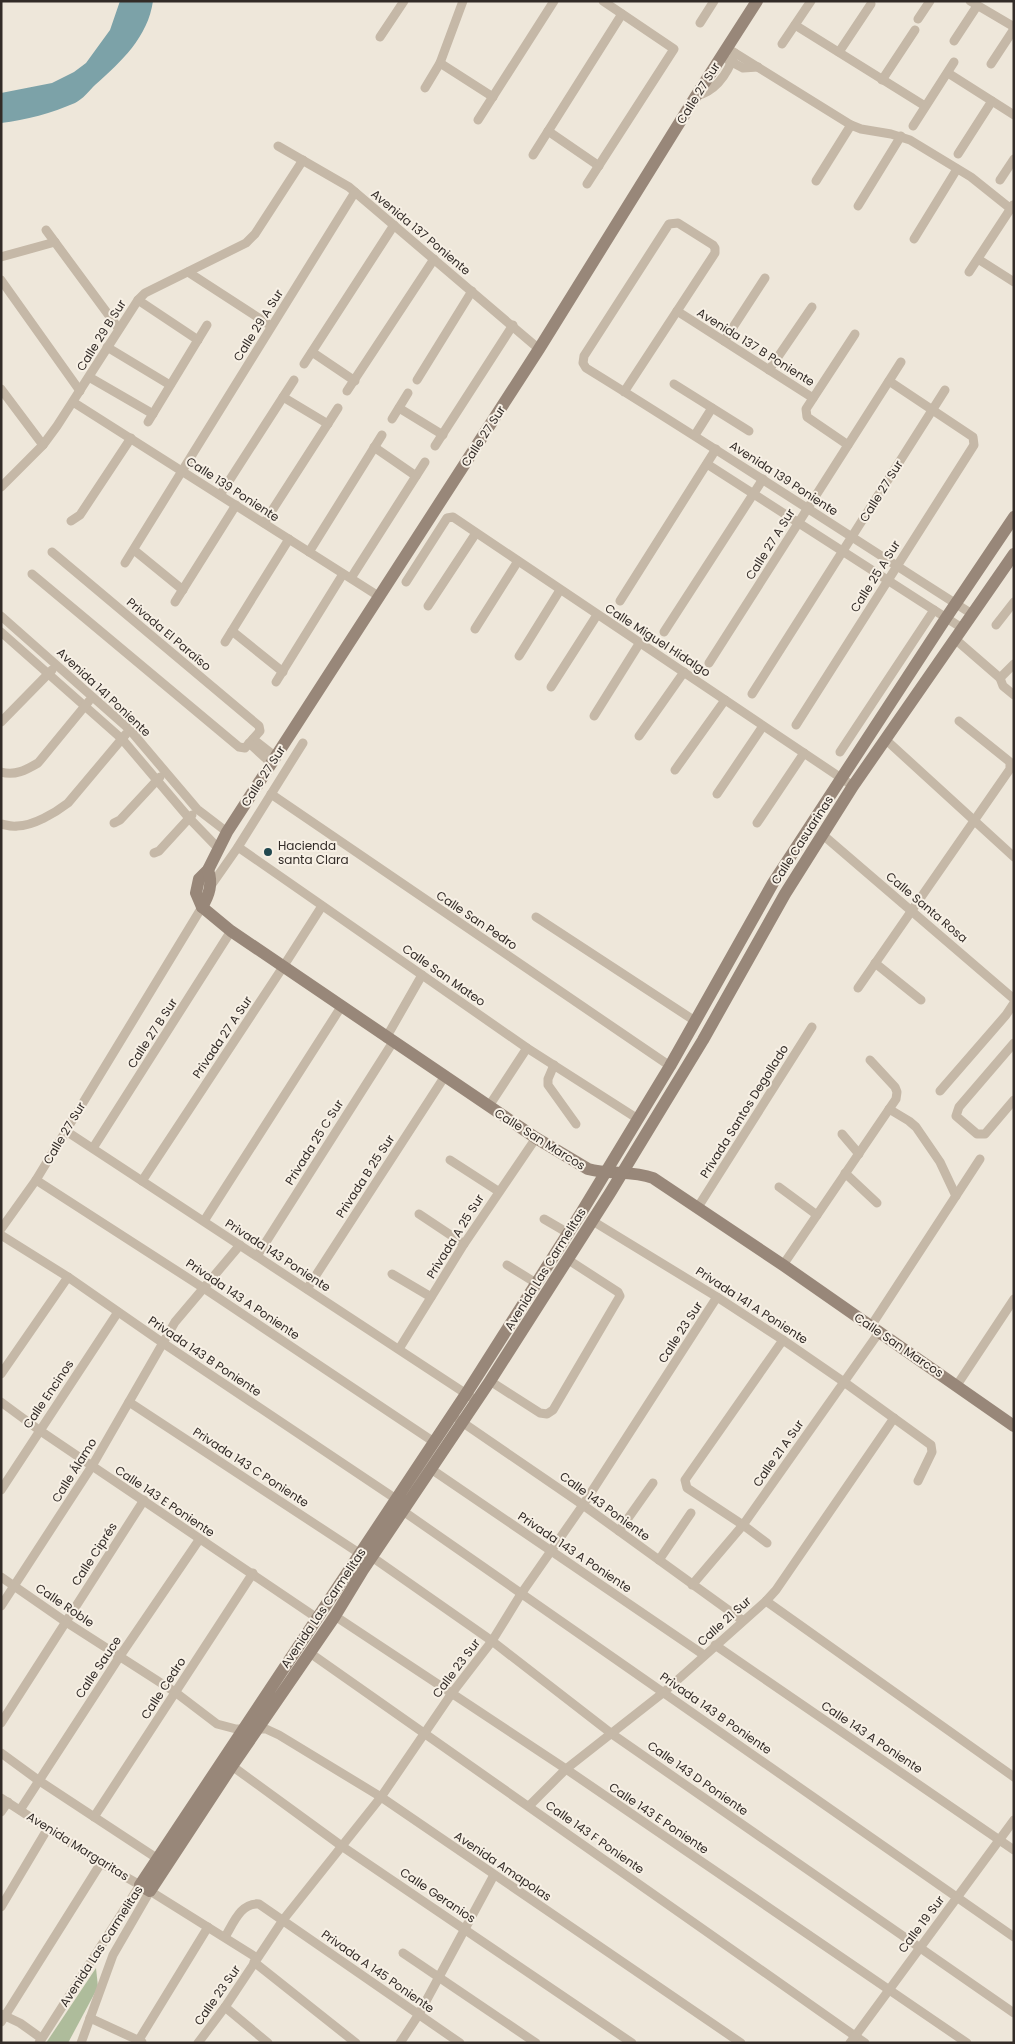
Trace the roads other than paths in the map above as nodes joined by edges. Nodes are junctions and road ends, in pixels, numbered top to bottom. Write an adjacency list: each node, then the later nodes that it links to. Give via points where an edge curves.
1 (404, 1): 17 (street)
2 (463, 1): 23 (street)
3 (554, 1): 28 (street)
4 (603, 1): 11 (street)
5 (757, 1): 21 (street, Calle 27 Sur)
6 (811, 1): 14 (street)
7 (930, 1): 12 (street)
8 (710, 3): 13 (street)
9 (973, 3): 15 (street); 18 (street)
10 (871, 4): 20 (street)
11 (622, 14): 35 (street); 42 (street, via 674,49)
12 (918, 19)
13 (700, 23)
14 (795, 25): 19 (street); 20 (street)
15 (1014, 28): 24 (street)
16 (915, 30): 26 (street)
17 (380, 37)
18 (954, 41)
19 (782, 44)
20 (839, 52): 26 (street)
21 (729, 55): 33 (street, via 758,67); 74 (street, Calle 27 Sur, via 696,96)
22 (954, 62): 25 (street)
23 (440, 63): 27 (street); 28 (street)
24 (991, 64)
25 (948, 73): 29 (street); 30 (street)
26 (882, 80): 30 (street)
27 (425, 88)
28 (492, 96): 32 (street)
29 (992, 101): 31 (street); 38 (street)
30 (925, 106): 34 (street)
31 (1014, 115)
32 (478, 120)
33 (851, 125): 36 (street); 44 (street)
34 (913, 126)
35 (548, 131): 39 (street); 42 (street)
36 (901, 136): 43 (street); 48 (street)
37 (278, 146): 41 (street, Avenida 137 Poniente)
38 (958, 154)
39 (533, 155)
40 (1014, 159): 45 (street)
41 (303, 160): 47 (street, Avenida 137 Poniente); 57 (street, Calle 29 B Sur, via 255,234 246,242)
42 (599, 166): 46 (street)
43 (957, 168): 49 (street); 52 (street)
44 (816, 180)
45 (1000, 180)
46 (587, 184)
47 (355, 192): 50 (street, Avenida 137 Poniente); 68 (street, Calle 29 A Sur)
48 (858, 206)
49 (1012, 206): 56 (street)
50 (394, 225): 55 (street, Avenida 137 Poniente); 75 (street)
51 (46, 230): 53 (street)
52 (914, 239)
53 (55, 242): 54 (street); 69 (street)
54 (1, 256)
55 (434, 258): 62 (street, Avenida 137 Poniente); 82 (street)
56 (978, 259): 58 (street); 61 (street)
57 (188, 272): 63 (street, Calle 29 B Sur, via 145,293); 68 (street)
58 (969, 272)
59 (765, 278): 72 (street)
60 (1, 280): 88 (street)
61 (1014, 282)
62 (472, 291): 66 (street, Avenida 137 Poniente); 81 (street)
63 (138, 300): 69 (street, Calle 29 B Sur); 71 (street)
64 (812, 307): 78 (street)
65 (677, 311): 72 (street, Avenida 137 B Poniente); 90 (street); 90 (street, Avenida 139 Poniente, via 716,248 678,223 669,224 584,356 586,368)
66 (513, 325): 74 (street, Avenida 137 Poniente); 103 (street)
67 (207, 326): 71 (street)
68 (271, 326): 113 (street, Calle 29 A Sur)
69 (119, 329): 73 (street, Calle 29 B Sur)
70 (855, 334): 93 (street)
71 (198, 340): 85 (street)
72 (724, 341): 78 (street, Avenida 137 B Poniente)
73 (107, 348): 79 (street, Calle 29 B Sur); 85 (street)
74 (540, 349): 142 (street, Calle 27 Sur)
75 (312, 352): 77 (street); 82 (street)
76 (901, 362): 83 (street, Calle 27 A Sur)
77 (304, 364)
78 (769, 370): 93 (street, Avenida 137 B Poniente)
79 (89, 377): 85 (street, via 150,418); 88 (street, Calle 29 B Sur)
80 (294, 380): 92 (street)
81 (417, 380)
82 (355, 381): 89 (street)
83 (889, 381): 98 (street); 107 (street, Calle 27 A Sur)
84 (674, 384): 97 (street)
85 (170, 385)
86 (1, 390): 106 (street)
87 (945, 390): 98 (street, Calle 27 Sur)
88 (80, 391): 94 (street, Calle 29 B Sur)
89 (347, 391)
90 (624, 392): 104 (street, Avenida 139 Poniente)
91 (408, 393): 96 (street)
92 (284, 397): 100 (street); 118 (street)
93 (813, 398): 107 (street, Avenida 137 B Poniente, via 806,409 807,417)
94 (73, 402): 105 (street, Calle 139 Poniente); 106 (street, Calle 29 B Sur)
95 (338, 408): 100 (street)
96 (399, 408): 99 (street); 103 (street)
97 (712, 408): 101 (street); 104 (street)
98 (932, 410): 126 (street, Calle 27 Sur); 135 (street, Calle 25 A Sur, via 975,441)
99 (392, 419)
100 (328, 424): 123 (street)
101 (750, 431)
102 (382, 435): 109 (street)
103 (443, 435): 108 (street)
104 (695, 435): 110 (street, Avenida 139 Poniente)
105 (131, 438): 113 (street, Calle 139 Poniente); 122 (street, via 80,515)
106 (43, 445): 116 (street, Calle 29 B Sur)
107 (848, 445): 120 (street, Calle 27 A Sur)
108 (436, 446)
109 (374, 447): 114 (street); 130 (street)
110 (716, 449): 112 (street); 115 (street, Avenida 139 Poniente)
111 (425, 462): 114 (street)
112 (707, 464): 117 (street); 143 (street)
113 (183, 471): 118 (street, Calle 139 Poniente); 128 (street, Calle 29 A Sur)
114 (416, 476): 137 (street)
115 (763, 479): 117 (street); 120 (street, Avenida 139 Poniente)
116 (1, 487)
117 (753, 494): 124 (street); 157 (street)
118 (220, 495): 119 (street, Calle 139 Poniente)
119 (236, 505): 123 (street, Calle 139 Poniente); 140 (street)
120 (808, 508): 124 (street, Calle 27 A Sur); 126 (street, Avenida 139 Poniente)
121 (1014, 517): 146 (street, Calle Casuarinas)
122 (71, 521)
123 (264, 523): 127 (street, Calle 139 Poniente)
124 (798, 523): 131 (street); 163 (street, Calle 27 A Sur)
125 (476, 532): 133 (street, Calle Miguel Hidalgo); 139 (street, Calle Miguel Hidalgo, via 449,516); 147 (street)
126 (852, 537): 131 (street, Calle 27 Sur); 135 (street, Avenida 139 Poniente)
127 (289, 539): 130 (street, Calle 139 Poniente); 156 (street)
128 (134, 550): 134 (street, Calle 29 A Sur); 140 (street)
129 (52, 552): 186 (street, Privada El Paraíso, via 259,726 260,731)
130 (309, 552): 137 (street, Calle 139 Poniente)
131 (843, 552): 138 (street); 172 (street, Calle 27 Sur)
132 (1014, 554): 149 (street, Calle Casuarinas)
133 (518, 561): 141 (street, Calle Miguel Hidalgo); 155 (street)
134 (125, 563)
135 (897, 566): 138 (street, Calle 25 A Sur); 146 (street, Avenida 139 Poniente)
136 (32, 574): 186 (street, via 239,747 246,748)
137 (347, 576): 142 (street, Calle 139 Poniente); 166 (street)
138 (888, 580): 148 (street); 180 (street, Calle 25 A Sur)
139 (406, 582)
140 (183, 590): 144 (street)
141 (560, 590): 150 (street, Calle Miguel Hidalgo); 162 (street)
142 (380, 597): 190 (street, Calle 27 Sur)
143 (620, 601)
144 (175, 602)
145 (1014, 602): 154 (street)
146 (955, 604): 149 (street, Avenida 139 Poniente); 152 (street, Calle Casuarinas)
147 (428, 606)
148 (934, 610): 152 (street); 188 (street)
149 (972, 614): 158 (street, Calle Casuarinas)
150 (597, 615): 161 (street, Calle Miguel Hidalgo); 171 (street)
151 (1, 616): 153 (street, Avenida 141 Poniente)
152 (946, 618): 158 (street); 194 (street, Calle Casuarinas)
153 (13, 626): 159 (street); 165 (street, Avenida 141 Poniente)
154 (996, 626)
155 (475, 628)
156 (232, 631): 160 (street); 166 (street)
157 (664, 632)
158 (958, 634): 169 (street); 185 (street, Calle Casuarinas)
159 (2, 635): 168 (street, Avenida 141 Poniente)
160 (225, 642)
161 (639, 644): 167 (street, Calle Miguel Hidalgo); 177 (street)
162 (519, 656)
163 (709, 663)
164 (1014, 664): 169 (street)
165 (57, 665): 168 (street); 174 (street, Avenida 141 Poniente)
166 (282, 672): 170 (street)
167 (684, 672): 175 (street, Calle Miguel Hidalgo); 183 (street)
168 (49, 673): 176 (street, Avenida 141 Poniente); 179 (street)
169 (1000, 678): 173 (street, via 1003,686)
170 (276, 682)
171 (551, 688)
172 (752, 694)
173 (1014, 695)
174 (93, 696): 176 (street); 182 (street, Avenida 141 Poniente)
175 (725, 700): 181 (street, Calle Miguel Hidalgo); 191 (street)
176 (86, 705): 184 (street, Avenida 141 Poniente); 193 (street, via 38,763 17,773)
177 (594, 716)
178 (959, 721): 201 (street, via 1012,765)
179 (1, 722)
180 (796, 725)
181 (763, 726): 189 (street, Calle Miguel Hidalgo); 198 (street)
182 (130, 730): 184 (street); 192 (street, Avenida 141 Poniente)
183 (639, 736)
184 (122, 739): 195 (street, Avenida 141 Poniente); 204 (street, via 60,809 27,825)
185 (885, 739): 196 (street, Calle Casuarinas); 201 (street)
186 (251, 741): 190 (street)
187 (303, 742): 197 (street)
188 (840, 752)
189 (804, 753): 194 (street, Calle Miguel Hidalgo); 203 (street)
190 (274, 760): 205 (street, Calle 27 Sur)
191 (675, 770)
192 (165, 771): 195 (street); 199 (street, Avenida 141 Poniente)
193 (1, 772)
194 (842, 779): 196 (street, Calle Miguel Hidalgo); 226 (street, Calle Casuarinas, via 773,883)
195 (158, 780): 200 (street, Avenida 141 Poniente); 202 (street)
196 (853, 786): 206 (street, Calle Casuarinas)
197 (271, 794): 207 (street); 233 (street, Calle San Pedro)
198 (717, 794)
199 (197, 809): 200 (street); 205 (street, Avenida 141 Poniente)
200 (189, 818): 208 (street, Avenida 141 Poniente); 209 (street)
201 (975, 821): 210 (street); 215 (street)
202 (114, 823)
203 (757, 823)
204 (1, 824)
205 (227, 832): 208 (street, Calle 27 Sur)
206 (822, 835): 215 (street, Calle Santa Rosa); 249 (street, Calle Casuarinas)
207 (238, 847): 212 (street); 213 (street, Calle San Mateo)
208 (218, 848): 211 (street, Calle 27 Sur)
209 (154, 853)
210 (1014, 857)
211 (208, 870): 212 (street, Calle 27 Sur); 214 (street, Calle 27 Sur, via 196,888)
212 (210, 888): 214 (street, Calle 27 Sur)
213 (322, 906): 219 (street, Privada 27 A Sur); 220 (street, Calle San Mateo)
214 (202, 907): 217 (street, Calle San Marcos); 241 (street, Calle 27 Sur)
215 (912, 911): 218 (street); 222 (street, Calle Santa Rosa)
216 (536, 917): 226 (street)
217 (231, 931): 219 (street, Calle San Marcos); 244 (street, Calle 27 B Sur)
218 (876, 963): 221 (street); 223 (street)
219 (284, 967): 225 (street, Calle San Marcos); 252 (street, Privada 27 A Sur)
220 (422, 975): 228 (street, Privada 25 C Sur); 230 (street, Calle San Mateo)
221 (858, 988)
222 (1014, 999)
223 (921, 1000)
224 (1014, 1003): 235 (street)
225 (341, 1006): 228 (street, Calle San Marcos); 262 (street)
226 (695, 1021): 233 (street, Calle Casuarinas)
227 (812, 1027): 257 (street, Privada Santos Degollado)
228 (390, 1040): 234 (street, Calle San Marcos); 268 (street, Privada 25 C Sur)
229 (1014, 1043): 236 (street, via 959,1107 956,1116 977,1134 985,1134)
230 (528, 1048): 232 (street, Calle San Mateo); 237 (street)
231 (870, 1060): 238 (street, via 897,1092)
232 (554, 1065): 239 (street, Calle San Mateo); 240 (street, via 548,1085)
233 (670, 1066): 239 (street, Calle Casuarinas)
234 (445, 1076): 237 (street, Calle San Marcos); 276 (street, Privada B 25 Sur)
235 (940, 1091)
236 (1014, 1100)
237 (488, 1106): 243 (street, Calle San Marcos)
238 (889, 1109): 245 (street); 255 (street, via 916,1127 940,1162)
239 (638, 1119): 248 (street, Calle Casuarinas)
240 (576, 1124)
241 (66, 1131): 244 (street, Privada 143 Poniente); 251 (street, Calle 27 Sur)
242 (842, 1134): 245 (street)
243 (536, 1138): 248 (street, Calle San Marcos, via 588,1170); 254 (street, Privada A 25 Sur)
244 (93, 1148): 252 (street, Privada 143 Poniente)
245 (859, 1154): 250 (street)
246 (980, 1159): 255 (street, Calle 21 A Sur)
247 (450, 1160): 254 (street)
248 (606, 1172): 249 (street, Calle San Marcos); 264 (street, Avenida Las Carmelitas)
249 (622, 1172): 257 (street, Calle San Marcos, via 653,1178); 261 (street, Avenida Las Carmelitas)
250 (845, 1173): 256 (street); 259 (street)
251 (36, 1180): 263 (street, Calle 27 Sur); 275 (street, Privada 143 A Poniente)
252 (142, 1181): 262 (street, Privada 143 Poniente)
253 (779, 1187): 259 (street)
254 (498, 1190): 266 (street, Privada A 25 Sur)
255 (956, 1196): 281 (street, Calle 21 A Sur)
256 (877, 1203)
257 (698, 1207): 271 (street, Calle San Marcos)
258 (420, 1214): 266 (street)
259 (817, 1214): 271 (street)
260 (544, 1219): 264 (street)
261 (592, 1220): 269 (street, Avenida Las Carmelitas); 278 (street, Privada 141 A Poniente)
262 (204, 1221): 267 (street, Privada 143 Poniente)
263 (3, 1223)
264 (568, 1233): 274 (street, Avenida Las Carmelitas)
265 (1, 1235): 273 (street, Privada 143 B Poniente)
266 (464, 1244): 277 (street, Privada A 25 Sur)
267 (240, 1245): 268 (street, Privada 143 Poniente); 275 (street, Calle Álamo)
268 (257, 1256): 276 (street, Privada 143 Poniente)
269 (567, 1259): 286 (street, Avenida Las Carmelitas); 286 (street, via 620,1296 553,1410 547,1414 540,1413)
270 (507, 1265): 274 (street)
271 (784, 1265): 281 (street, Calle San Marcos)
272 (392, 1274): 277 (street)
273 (68, 1276): 280 (street, Privada 143 B Poniente); 285 (street)
274 (536, 1283): 289 (street, Avenida Las Carmelitas)
275 (205, 1288): 283 (street, Calle Álamo); 296 (street, Privada 143 A Poniente)
276 (307, 1289): 284 (street, Privada 143 Poniente)
277 (431, 1297): 284 (street, Privada A 25 Sur)
278 (717, 1297): 282 (street, Privada 141 A Poniente); 304 (street, Calle 23 Sur)
279 (1014, 1299): 288 (street)
280 (118, 1312): 283 (street, Privada 143 B Poniente); 295 (street, Calle Encinos)
281 (875, 1329): 287 (street, Calle 21 A Sur); 288 (street, Calle San Marcos)
282 (782, 1340): 287 (street, Privada 141 A Poniente); 307 (street, via 685,1480 687,1488)
283 (163, 1343): 291 (street, Calle Álamo); 302 (street, Privada 143 B Poniente)
284 (398, 1349): 289 (street, Privada 143 Poniente)
285 (1, 1374)
286 (490, 1381): 289 (street, Avenida Las Carmelitas)
287 (844, 1382): 292 (street, Privada 141 A Poniente); 307 (street, Calle 21 A Sur)
288 (957, 1385): 294 (street, Calle San Marcos)
289 (471, 1397): 293 (street, Avenida Las Carmelitas)
290 (1, 1402): 295 (street, Calle 143 E Poniente)
291 (129, 1402): 297 (street, Calle Álamo); 312 (street, Privada 143 C Poniente)
292 (894, 1418): 299 (street, Privada 141 A Poniente, via 932,1448); 320 (street, Calle 21 Sur)
293 (457, 1419): 296 (street, Avenida Las Carmelitas); 298 (street, Avenida Las Carmelitas); 304 (street, Calle 143 Poniente)
294 (1014, 1426)
295 (39, 1430): 297 (street, Calle 143 E Poniente); 301 (street, Calle Encinos)
296 (434, 1442): 302 (street, Avenida Las Carmelitas)
297 (92, 1466): 303 (street, Calle 143 E Poniente); 318 (street, Calle Álamo)
298 (431, 1469): 305 (street, Avenida Las Carmelitas); 311 (street, Privada 143 A Poniente)
299 (918, 1481)
300 (653, 1483): 308 (street)
301 (1, 1490)
302 (396, 1499): 312 (street, Avenida Las Carmelitas)
303 (144, 1500): 309 (street, Calle 143 E Poniente); 325 (street, Calle Ciprés)
304 (583, 1505): 308 (street, Calle 143 Poniente); 311 (street, Calle 23 Sur)
305 (403, 1511): 313 (street, Avenida Las Carmelitas); 319 (street, Privada 143 B Poniente)
306 (691, 1512): 314 (street)
307 (743, 1525): 310 (street); 317 (street, Calle 21 A Sur)
308 (619, 1532): 314 (street, Calle 143 Poniente)
309 (199, 1540): 315 (street, Calle 143 E Poniente); 330 (street, Calle Sauce)
310 (767, 1543)
311 (551, 1550): 319 (street, Calle 23 Sur); 329 (street, Privada 143 A Poniente)
312 (359, 1553): 323 (street, Avenida Las Carmelitas)
313 (372, 1557): 322 (street, Avenida Las Carmelitas); 326 (street, Calle 143 D Poniente)
314 (659, 1560): 317 (street, Calle 143 Poniente)
315 (253, 1573): 323 (street, Calle 143 E Poniente); 331 (street, Calle Cedro)
316 (1, 1577): 318 (street, Calle Roble)
317 (692, 1585): 324 (street, Calle 143 Poniente)
318 (14, 1587): 321 (street, Calle Álamo); 325 (street, Calle Roble)
319 (520, 1594): 326 (street, Calle 23 Sur); 332 (street, Privada 143 B Poniente)
320 (766, 1600): 324 (street, Calle 21 Sur); 342 (street)
321 (1, 1606)
322 (335, 1616): 328 (street, Avenida Las Carmelitas); 333 (street, Calle 143 E Poniente)
323 (317, 1618): 335 (street, Avenida Las Carmelitas)
324 (742, 1620): 327 (street, Calle 21 Sur)
325 (66, 1622): 330 (street, Calle Roble); 334 (street, Calle Ciprés)
326 (492, 1641): 333 (street, Calle 23 Sur); 338 (street, Calle 143 D Poniente)
327 (716, 1645): 329 (street, Calle 21 Sur); 352 (street, Calle 143 A Poniente)
328 (310, 1653): 336 (street, Avenida Las Carmelitas); 337 (street, Calle 143 F Poniente)
329 (704, 1655): 332 (street, Calle 21 Sur)
330 (120, 1656): 331 (street, Calle Roble); 343 (street, Calle Sauce)
331 (174, 1692): 335 (street, Calle Roble, via 217,1724); 349 (street, Calle Cedro)
332 (664, 1692): 338 (street, Calle 21 Sur); 359 (street, Privada 143 B Poniente)
333 (452, 1693): 337 (street, Calle 23 Sur); 341 (street, Calle 143 E Poniente)
334 (1, 1723)
335 (242, 1728): 336 (street, Avenida Amapolas); 355 (street, Avenida Las Carmelitas)
336 (258, 1730): 340 (street, Avenida Las Carmelitas); 344 (street, Avenida Amapolas, via 266,1729 279,1735)
337 (424, 1734): 344 (street, Calle 23 Sur); 346 (street, Calle 143 F Poniente)
338 (612, 1734): 341 (street, Calle 21 Sur); 366 (street, Calle 143 D Poniente)
339 (1, 1753): 343 (street)
340 (232, 1766): 353 (street, Calle Geranios); 358 (street, Avenida Las Carmelitas)
341 (566, 1770): 346 (street, Calle 21 Sur); 370 (street, Calle 143 E Poniente)
342 (1014, 1777)
343 (38, 1780): 347 (street, Calle Sauce); 349 (street)
344 (380, 1797): 353 (street, Calle 23 Sur); 357 (street, Avenida Amapolas)
345 (4, 1800): 347 (street, Avenida Margaritas); 348 (street)
346 (529, 1806): 376 (street, Calle 143 F Poniente)
347 (20, 1810): 351 (street, Avenida Margaritas)
348 (1, 1812)
349 (94, 1816): 355 (street)
350 (1014, 1820): 352 (street, Calle 19 Sur)
351 (48, 1828): 356 (street, Avenida Margaritas); 360 (street)
352 (999, 1840): 354 (street, Calle 143 A Poniente); 359 (street, Calle 19 Sur)
353 (343, 1847): 361 (street, Calle 23 Sur); 363 (street, Calle Geranios)
354 (1014, 1850)
355 (158, 1859): 358 (street, Avenida Las Carmelitas)
356 (101, 1863): 358 (street, Avenida Margaritas); 374 (street)
357 (494, 1875): 363 (street); 387 (street, Avenida Amapolas)
358 (145, 1888): 362 (street, Avenida Margaritas); 375 (street, via 113,1955); 377 (street, Avenida Las Carmelitas)
359 (956, 1898): 364 (street, Privada 143 B Poniente); 366 (street, Calle 19 Sur)
360 (1, 1907)
361 (283, 1920): 365 (street, Privada A 145 Poniente, via 252,1903 246,1906); 368 (street, Calle 23 Sur); 373 (street, Privada A 145 Poniente)
362 (208, 1926): 365 (street, Avenida Margaritas); 378 (street)
363 (465, 1929): 369 (street); 386 (street, Calle Geranios)
364 (1014, 1936)
365 (225, 1937): 368 (street, Avenida Margaritas)
366 (919, 1947): 370 (street, Calle 19 Sur); 372 (street, Calle 143 D Poniente)
367 (403, 1953): 369 (street)
368 (255, 1960): 371 (street, Calle 23 Sur); 382 (street, Avenida Margaritas)
369 (439, 1976): 373 (street); 385 (street)
370 (888, 1989): 376 (street, Calle 19 Sur); 389 (street, Calle 143 E Poniente)
371 (225, 2007): 380 (street, Calle 23 Sur); 381 (street)
372 (1014, 2013)
373 (419, 2014): 383 (street); 384 (street, Privada A 145 Poniente)
374 (3, 2017): 377 (street, via 20,2023)
375 (90, 2018): 378 (street); 379 (street)
376 (853, 2039): 388 (street, Calle 143 F Poniente)
377 (40, 2040)
378 (139, 2042)
379 (81, 2043)
380 (198, 2043)
381 (268, 2043)
382 (356, 2043)
383 (400, 2043)
384 (460, 2043)
385 (536, 2043)
386 (632, 2043)
387 (741, 2043)
388 (866, 2043)
389 (967, 2043)

